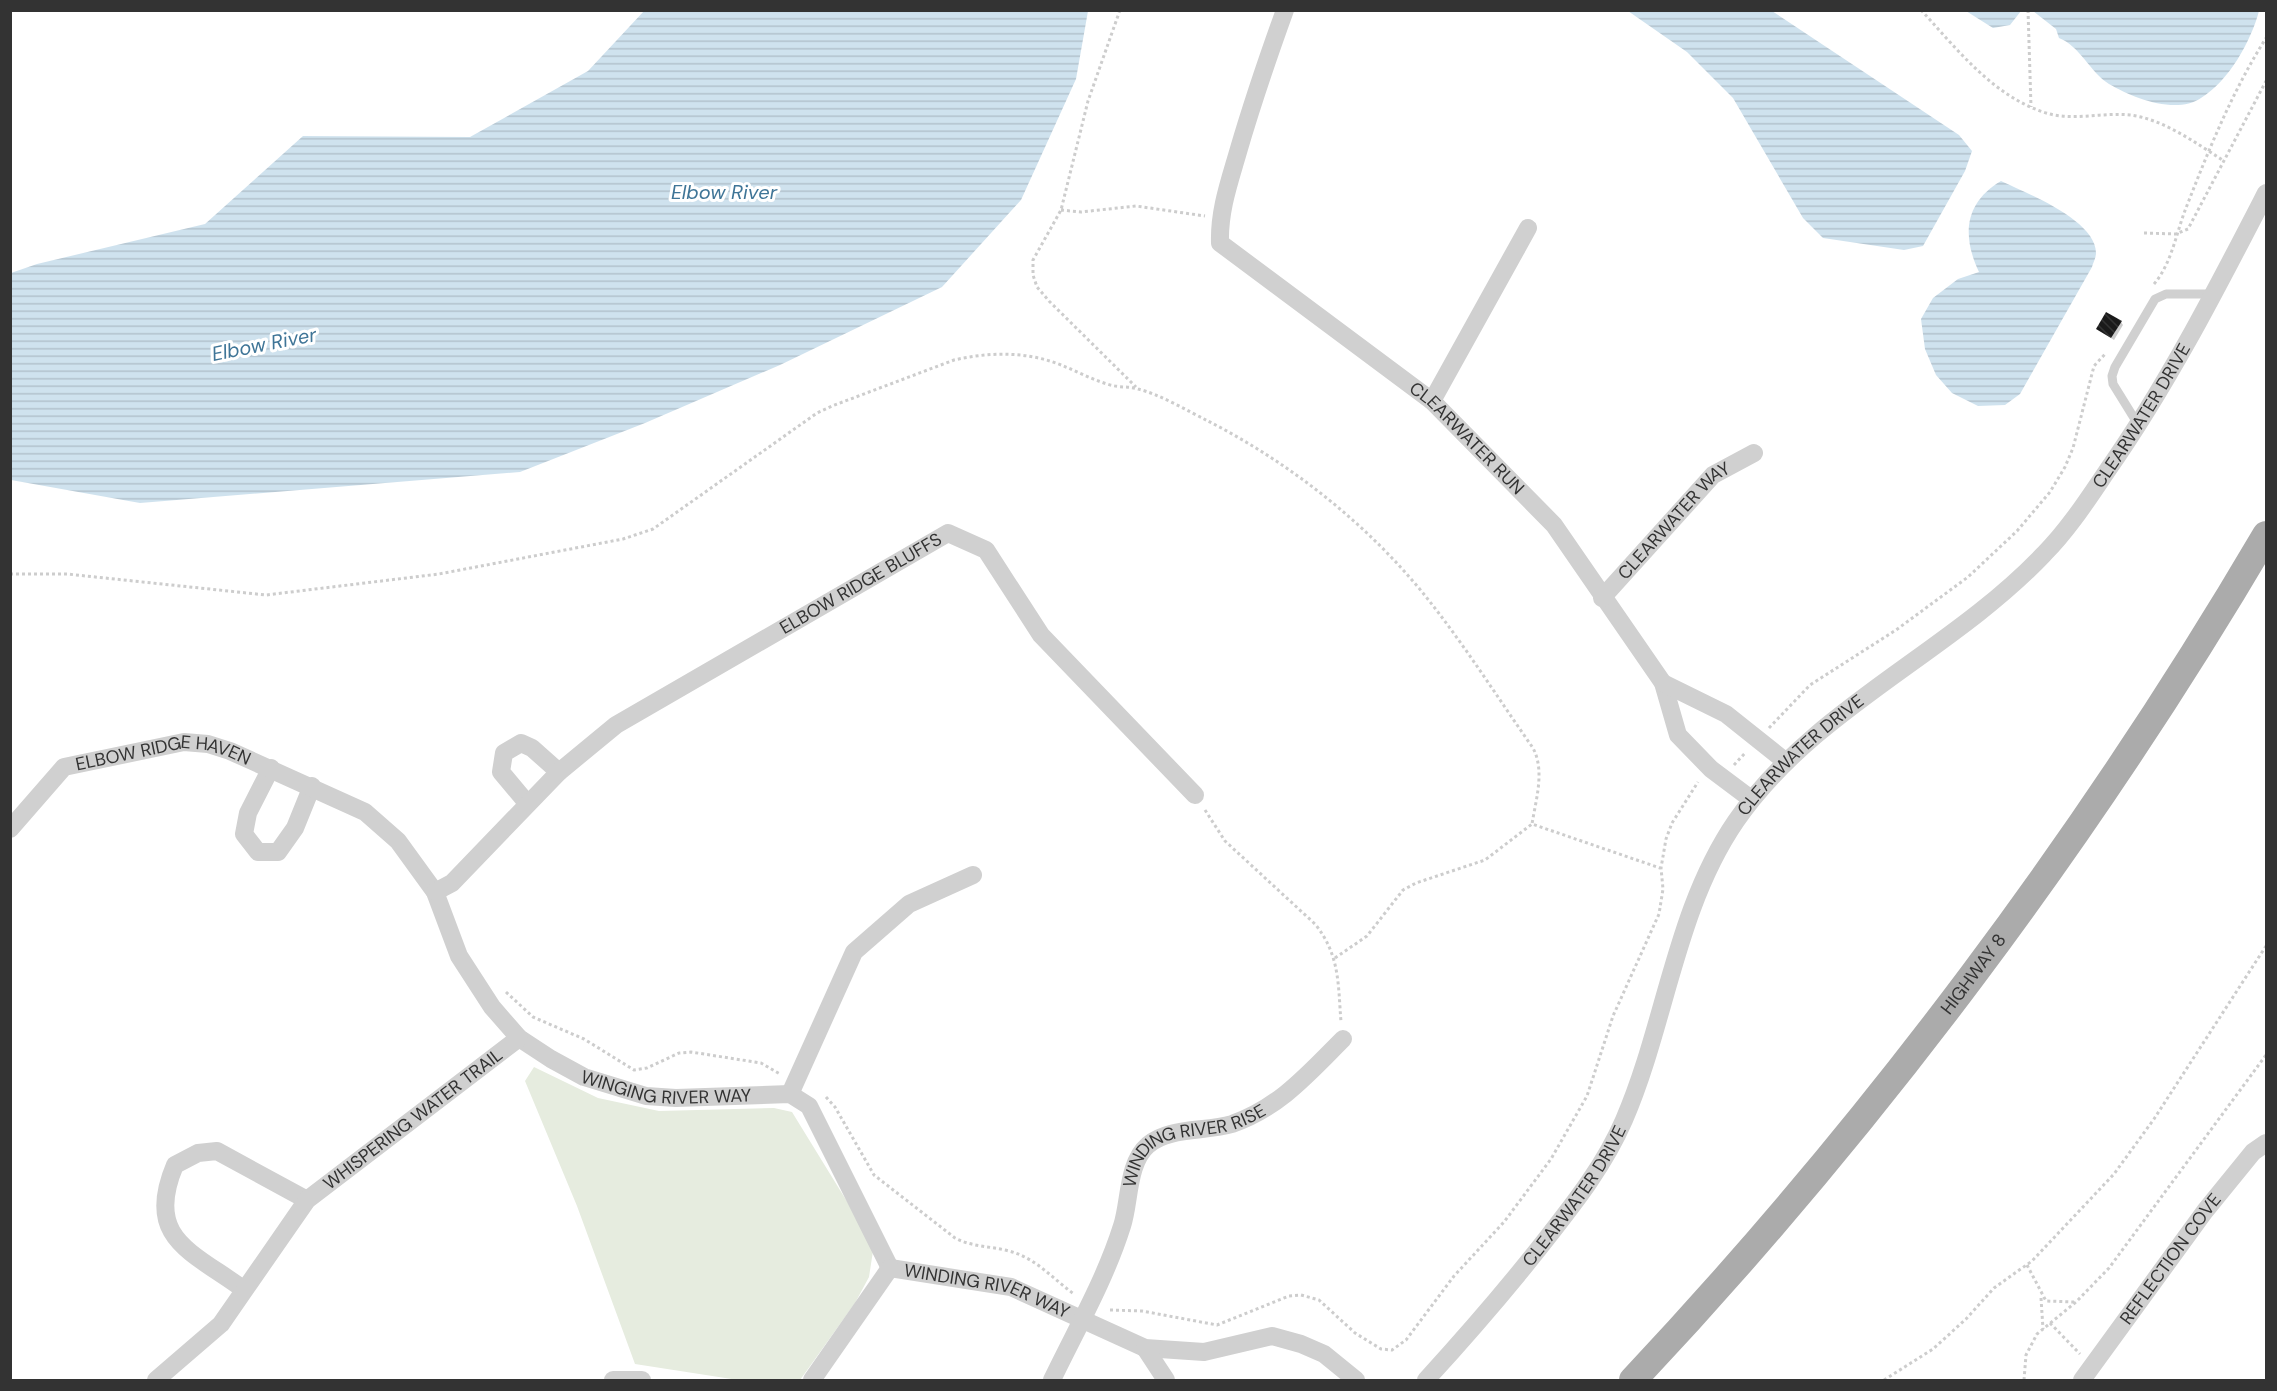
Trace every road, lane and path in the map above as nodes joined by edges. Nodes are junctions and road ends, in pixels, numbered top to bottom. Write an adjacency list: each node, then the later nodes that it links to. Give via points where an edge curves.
1 (1120, 10): 11 (path, via 1088,101)
2 (1285, 10): 12 (street, via 1255,94)
3 (1920, 10): 7 (path, via 1975,68)
4 (2028, 10): 7 (path)
5 (2266, 39): 8 (path, via 2238,85)
6 (2266, 81): 9 (path)
7 (2031, 107): 8 (path, via 2057,116 2144,118)
8 (2208, 151): 9 (path); 15 (path)
9 (2224, 160): 15 (path, via 2188,229)
10 (2266, 193): 17 (street, CLEARWATER DRIVE)
11 (1061, 210): 12 (path, via 1082,212 1136,206); 19 (path, via 1033,260 1031,268 1037,287)
12 (1219, 218): 20 (street, CLEARWATER RUN, via 1220,243)
13 (1528, 228): 20 (street)
14 (2144, 233): 15 (path)
15 (2176, 234): 16 (path, via 2165,269)
16 (2154, 285)
17 (2213, 294): 21 (street, CLEARWATER DRIVE); 21 (lane, via 2166,294 2156,299 2115,367 2113,384)
18 (2112, 344): 27 (path, via 2094,366 2065,466 2050,492 2024,523 1968,577 1896,630 1810,685)
19 (1138, 388): 24 (path, via 1113,386 1020,353 954,360 817,413 653,529 439,574 266,595 67,574); 36 (path, via 1242,439 1281,464 1330,501 1434,606 1538,759 1540,771)
20 (1432, 401): 25 (street, CLEARWATER RUN, via 1554,525)
21 (2139, 426): 28 (street, CLEARWATER DRIVE, via 2045,554 1976,615)
22 (1754, 453): 25 (street, CLEARWATER WAY, via 1713,475)
23 (2266, 535): 67 (main road, HIGHWAY 8, via 2186,665 2076,829 1946,1010 1770,1230)
24 (10, 574)
25 (1602, 598): 26 (street, CLEARWATER RUN)
26 (1663, 683): 27 (street, CLEARWATER RUN, via 1713,707); 30 (street, CLEARWATER RUN, via 1678,735)
27 (1758, 740): 28 (street, CLEARWATER RUN); 30 (path, via 1736,764)
28 (1785, 761): 34 (street, CLEARWATER DRIVE)
29 (271, 768): 32 (street, ELBOW RIDGE HAVEN); 32 (street, ELBOW RIDGE HAVEN, via 248,813 244,834 258,852 278,852 295,828); 37 (street, ELBOW RIDGE HAVEN, via 208,744 184,742 64,767)
30 (1711, 769): 34 (street, CLEARWATER RUN)
31 (559, 772): 33 (street, ELBOW RIDGE BLUFFS, via 616,725 948,533 986,550 1041,635); 35 (street, ELBOW RIDGE BLUFFS); 35 (street, via 528,745 521,743 504,753 501,772)
32 (312, 786): 40 (street, ELBOW RIDGE HAVEN, via 365,812 398,841)
33 (1195, 795): 42 (path, via 1225,841 1315,924)
34 (1752, 799): 66 (street, CLEARWATER DRIVE, via 1716,852 1693,904 1648,1059 1623,1123 1586,1188 1497,1302)
35 (527, 803): 40 (street, ELBOW RIDGE BLUFFS, via 452,883)
36 (1532, 824): 38 (path); 42 (path, via 1485,860 1403,890 1367,936)
37 (10, 830)
38 (1661, 868)
39 (972, 875): 46 (street, via 909,904 854,952)
40 (435, 892): 43 (street, WINGING RIVER WAY, via 459,956 492,1007)
41 (2266, 946): 49 (path, via 2114,1174)
42 (1335, 958): 44 (path)
43 (519, 1038): 46 (street, WINGING RIVER WAY, via 584,1077 646,1096); 48 (street, WHISPERING WATER TRAIL)
44 (1343, 1038): 54 (street, WINDING RIVER RISE, via 1270,1107 1231,1124 1162,1136 1146,1146 1133,1173 1115,1245)
45 (2266, 1055): 53 (path, via 2109,1268)
46 (790, 1095): 50 (street, via 809,1106)
47 (2266, 1143): 58 (street, REFLECTION COVE, via 2253,1152 2205,1211)
48 (307, 1200): 51 (street, WHISPERING WATER TRAIL); 51 (street, WHISPERING WATER TRAIL, via 217,1151 198,1153 175,1165 163,1205 177,1241)
49 (2027, 1265): 52 (path); 68 (path, via 1994,1288 1933,1349)
50 (890, 1268): 54 (street, WINDING RIVER WAY, via 1011,1287); 62 (street)
51 (243, 1289): 59 (street, WHISPERING WATER TRAIL, via 221,1324)
52 (2041, 1296): 53 (path, via 2052,1302); 56 (path)
53 (2076, 1302): 55 (path)
54 (1081, 1320): 57 (street); 63 (street, WINDING RIVER RISE)
55 (2050, 1323): 56 (path); 58 (path)
56 (2043, 1329): 69 (path, via 2026,1355)
57 (1144, 1348): 64 (street); 65 (street, via 1204,1352 1272,1336 1324,1354)
58 (2087, 1374)
59 (156, 1380)
60 (613, 1380): 61 (street)
61 (642, 1380)
62 (812, 1380)
63 (1052, 1380)
64 (1166, 1380)
65 (1356, 1380)
66 (1426, 1380)
67 (1634, 1380)
68 (1884, 1380)
69 (2024, 1380)

